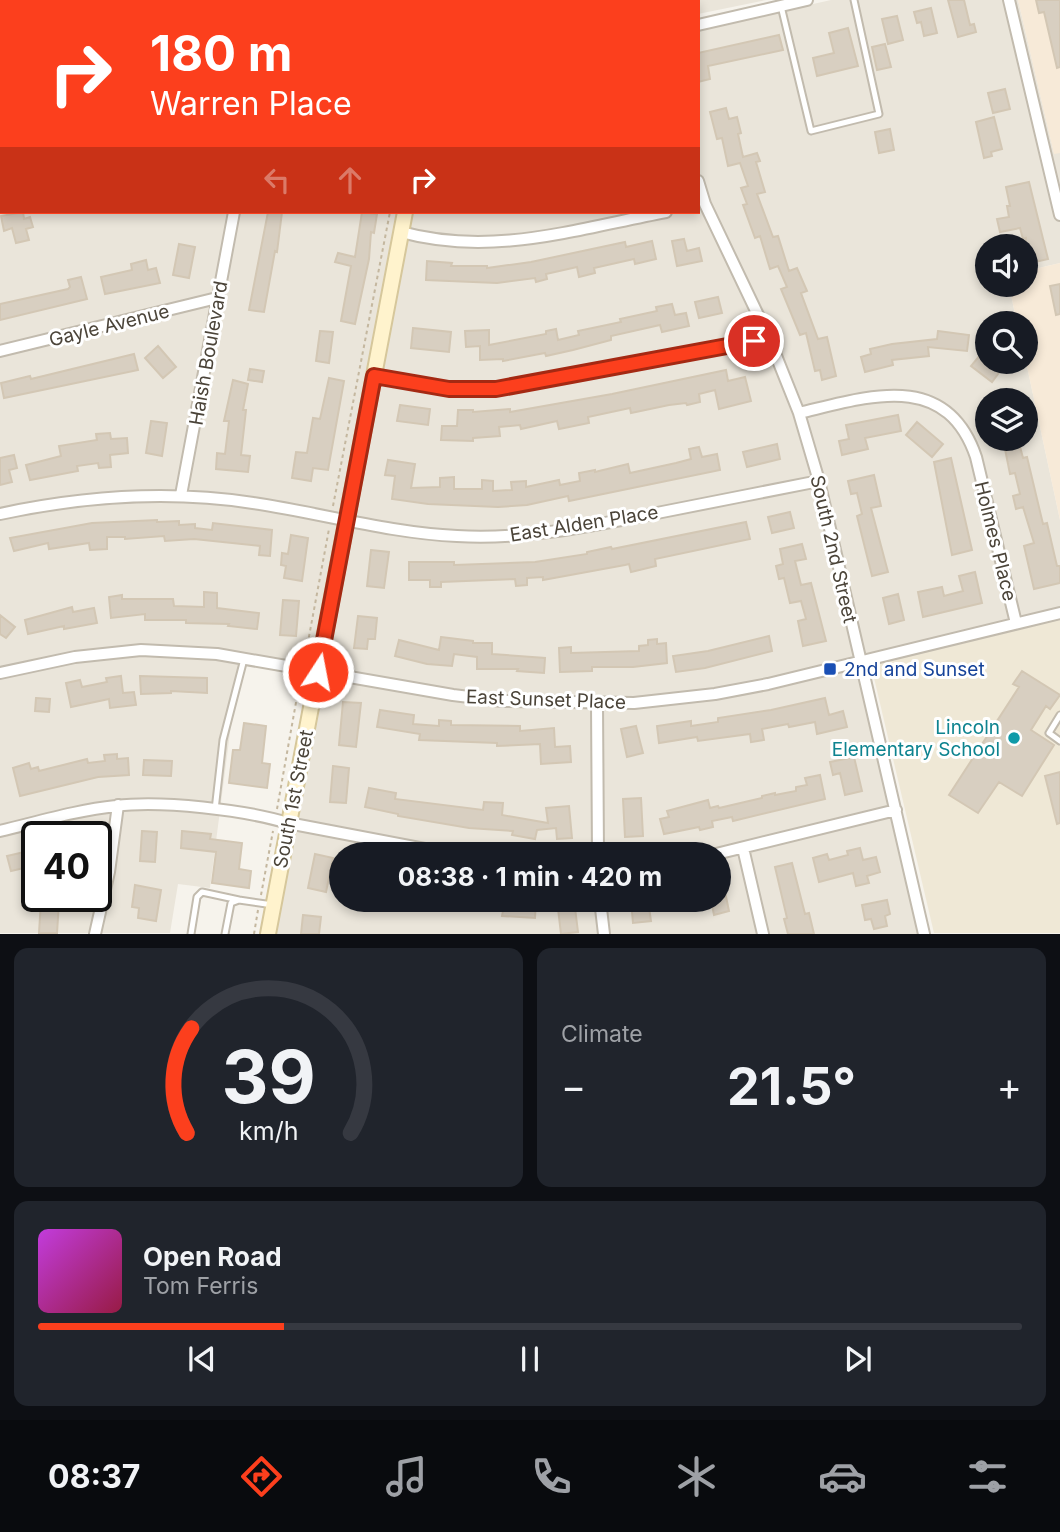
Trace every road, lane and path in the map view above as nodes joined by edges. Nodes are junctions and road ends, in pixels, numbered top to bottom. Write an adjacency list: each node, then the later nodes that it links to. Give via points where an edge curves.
1 (755, 0): 6 (lane)
2 (807, 0): 5 (street)
3 (854, 0): 5 (lane, via 879,114 811,131)
4 (1009, 0): 13 (street)
5 (781, 6): 6 (street)
6 (753, 12): 7 (street)
7 (700, 25)
8 (701, 205): 16 (street, South 2nd Street)
9 (234, 214): 15 (street, Haish Boulevard)
10 (390, 214): 23 (path)
11 (405, 214): 14 (street, South 1st Street)
12 (655, 214): 14 (street, via 502,243 448,242)
13 (1060, 215)
14 (401, 232): 18 (street, South 1st Street)
15 (217, 298): 17 (street, Gayle Avenue); 21 (street, Haish Boulevard)
16 (769, 338): 18 (street, via 504,389 449,389); 19 (street, South 2nd Street)
17 (0, 351)
18 (374, 376): 24 (street, South 1st Street)
19 (799, 413): 20 (street, South 2nd Street); 26 (street, Holmes Place, via 852,400 904,395 932,403 954,419 976,457)
20 (819, 481): 24 (street, East Alden Place, via 528,535 457,536); 28 (street, South 2nd Street)
21 (181, 495): 22 (street, East Alden Place, via 88,499); 23 (street, East Alden Place)
22 (0, 514)
23 (330, 517): 24 (street, East Alden Place); 29 (path)
24 (347, 520): 29 (street, South 1st Street)
25 (1060, 614): 26 (street, East Sunset Place)
26 (1016, 623): 28 (street, East Sunset Place)
27 (244, 659): 29 (street, East Sunset Place); 30 (street, East Sunset Place, via 130,651); 35 (lane, via 223,740)
28 (860, 662): 31 (street, East Sunset Place, via 715,694); 36 (street, South 2nd Street)
29 (311, 671): 31 (street, East Sunset Place, via 477,698); 37 (street, South 1st Street); 37 (path)
30 (0, 673)
31 (597, 704): 40 (street)
32 (1060, 715): 33 (lane, via 1049,733)
33 (1060, 741)
34 (118, 805): 35 (street); 38 (street); 46 (street)
35 (215, 810): 37 (street)
36 (896, 810): 41 (street); 53 (street, South 2nd Street)
37 (281, 821): 39 (street); 44 (street, South 1st Street); 44 (path)
38 (0, 831)
39 (389, 842)
40 (598, 842)
41 (743, 848): 42 (street); 52 (street)
42 (731, 851)
43 (239, 900): 44 (lane); 47 (lane, via 202,892); 48 (lane, via 231,903)
44 (266, 904): 49 (path); 50 (street, South 1st Street)
45 (601, 912): 51 (street)
46 (95, 933)
47 (191, 933)
48 (225, 933)
49 (254, 933)
50 (268, 933)
51 (604, 933)
52 (763, 933)
53 (924, 933)

